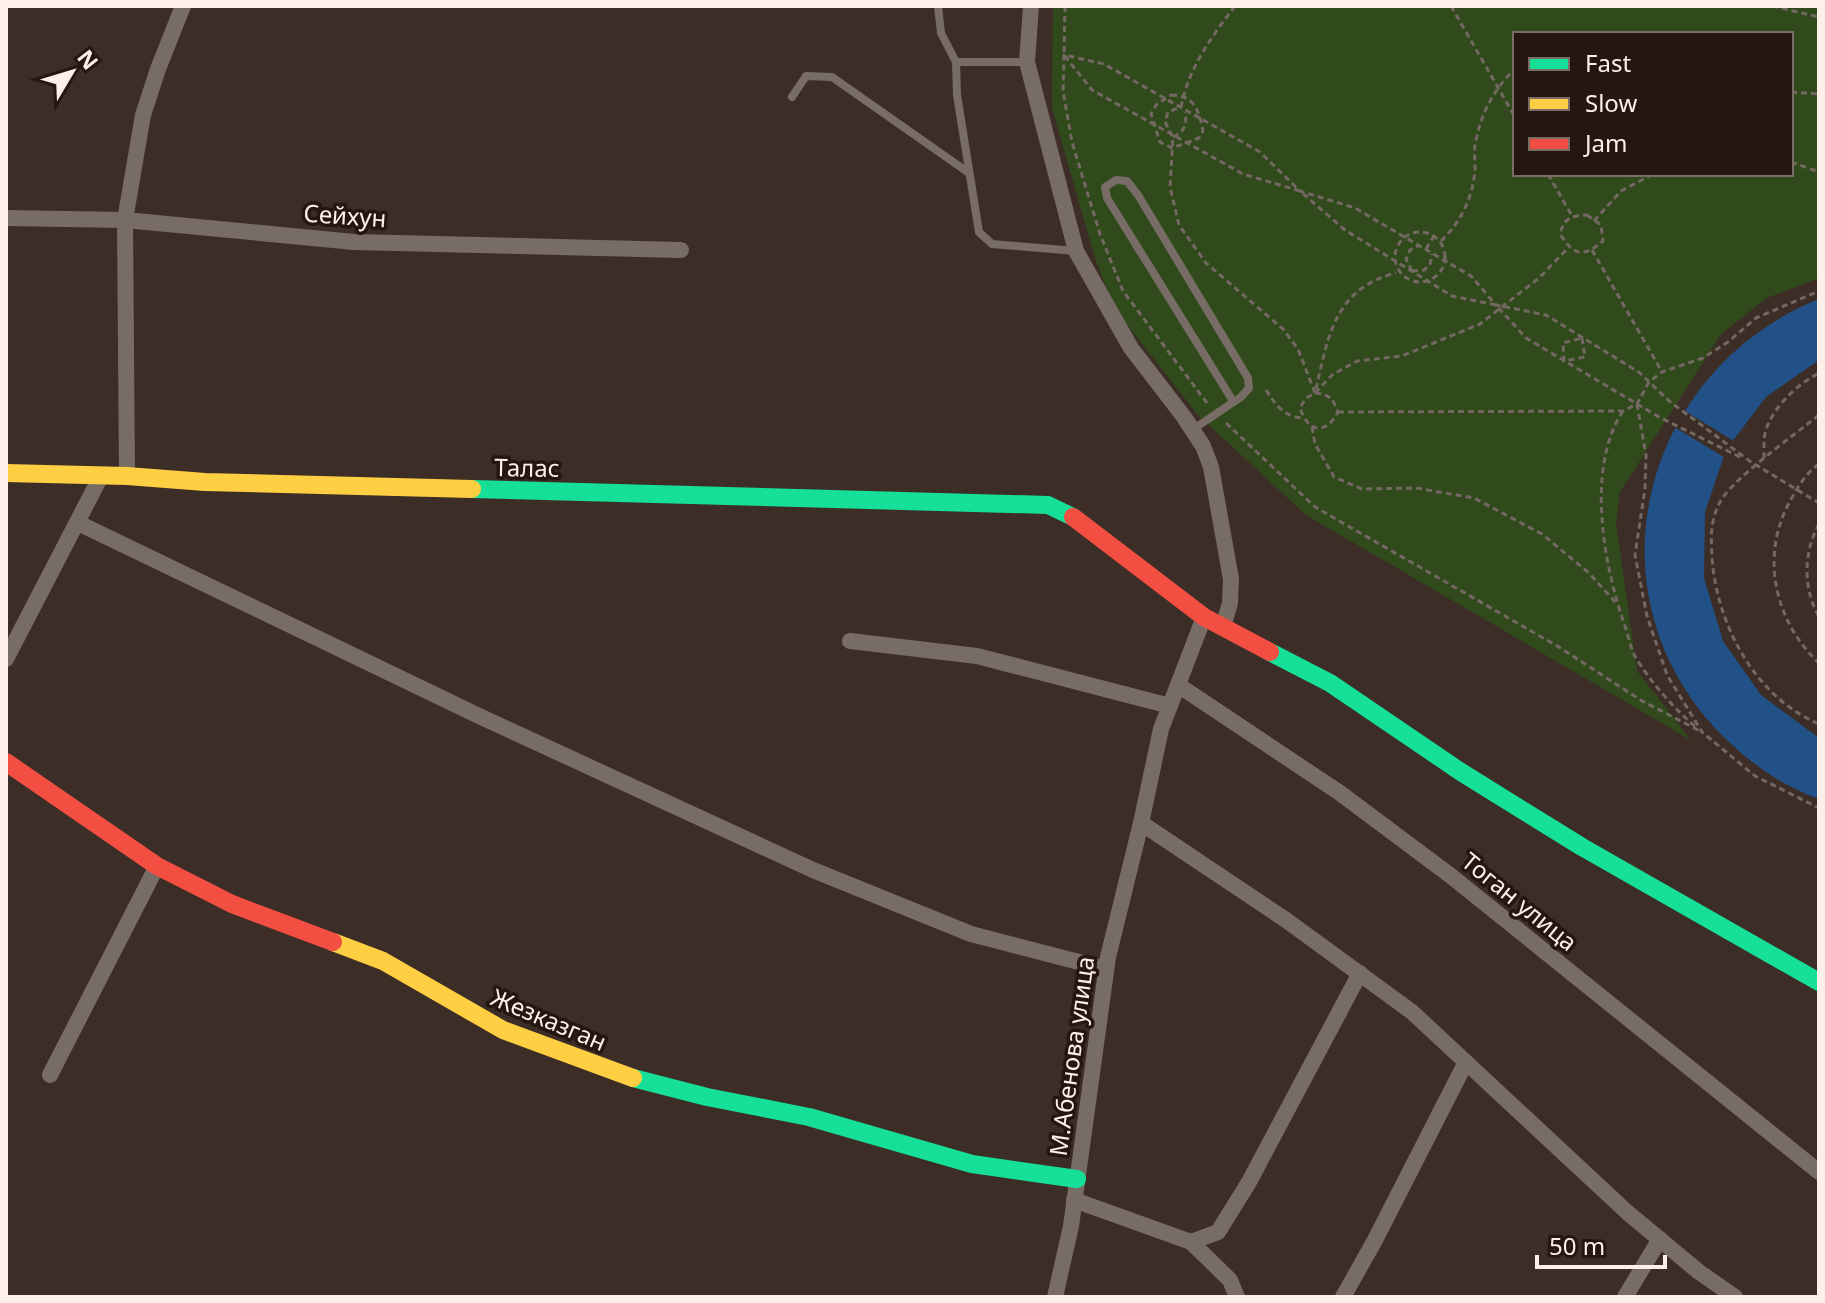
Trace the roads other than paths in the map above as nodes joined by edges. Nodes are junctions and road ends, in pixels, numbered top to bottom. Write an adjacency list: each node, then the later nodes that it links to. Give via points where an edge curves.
1 (183, 6): 9 (street, via 143,115)
2 (938, 6): 4 (lane, via 941,33)
3 (1031, 6): 5 (street)
4 (956, 62): 5 (lane); 7 (lane)
5 (1027, 62): 11 (street)
6 (792, 97): 7 (lane, via 806,76 832,77)
7 (969, 173): 11 (lane, via 979,232 992,244)
8 (6, 218): 9 (street, Сейхун)
9 (125, 220): 10 (street, Сейхун, via 354,242); 16 (street)
10 (681, 250)
11 (1076, 251): 13 (street, via 1131,348)
12 (1233, 401): 12 (lane, via 1249,388 1248,378 1138,195 1127,181 1116,180 1105,187 1107,198); 13 (lane)
13 (1192, 430): 19 (street, via 1211,467 1222,521 1231,579)
14 (6, 473): 15 (street, Талас)
15 (101, 476): 16 (street, Талас); 17 (street)
16 (127, 476): 18 (street, Талас, via 1048,505 1080,520)
17 (78, 523): 21 (street); 27 (street, via 813,870 971,934)
18 (1204, 617): 19 (street); 22 (street, М.Абенова улица)
19 (1223, 627): 29 (street, via 1342,691 1582,847)
20 (850, 641): 23 (street, via 977,656)
21 (6, 659)
22 (1178, 685): 23 (street, М.Абенова улица); 32 (street, Тоган улица, via 1340,793 1451,876)
23 (1170, 706): 25 (street, М.Абенова улица)
24 (6, 762): 26 (street, Жезказган)
25 (1141, 823): 27 (street, М.Абенова улица); 28 (street)
26 (157, 866): 31 (street); 33 (street, Жезказган, via 232,904 383,961 503,1030 627,1077 809,1117 972,1164)
27 (1106, 969): 33 (street, М.Абенова улица)
28 (1360, 973): 30 (street); 36 (street, via 1226,1220 1218,1232)
29 (1819, 982)
30 (1466, 1062): 35 (street); 39 (street)
31 (50, 1075)
32 (1819, 1172)
33 (1077, 1179): 34 (street, М.Абенова улица)
34 (1074, 1200): 36 (street); 37 (street, М.Абенова улица)
35 (1660, 1239): 40 (street); 41 (street)
36 (1191, 1242): 38 (street, via 1230,1280)
37 (1055, 1297)
38 (1237, 1297)
39 (1343, 1297)
40 (1625, 1297)
41 (1735, 1297)

